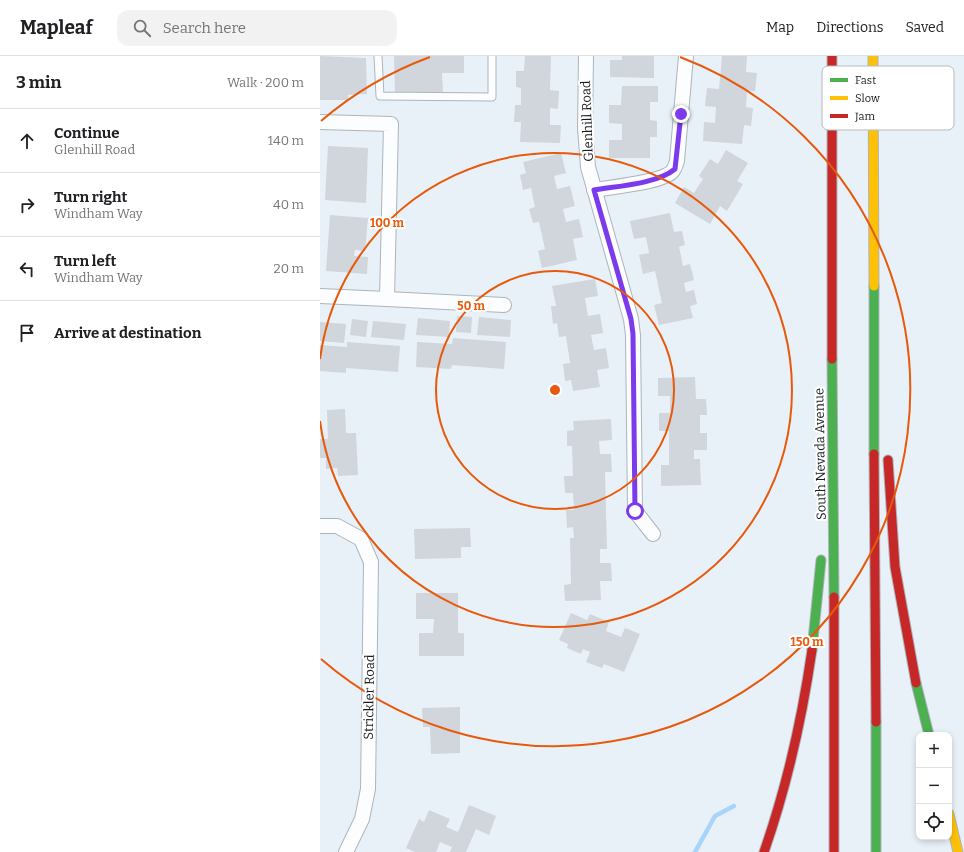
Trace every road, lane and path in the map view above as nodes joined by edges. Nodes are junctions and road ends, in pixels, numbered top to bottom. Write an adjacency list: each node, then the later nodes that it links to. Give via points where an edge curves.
1 (378, 56): 2 (lane, via 380,96 435,98 492,97)
2 (492, 56)
3 (586, 56): 8 (street, Glenhill Road, via 586,148)
4 (686, 56): 8 (street, via 675,169 657,178)
5 (320, 122): 11 (street, via 391,124)
6 (832, 130): 14 (highway, South Nevada Avenue)
7 (873, 130): 9 (highway)
8 (594, 190): 18 (street, Glenhill Road, via 631,319 635,511)
9 (873, 223): 13 (highway); 25 (highway)
10 (320, 296): 11 (street)
11 (387, 299): 12 (street)
12 (504, 305)
13 (884, 398)
14 (832, 433): 17 (highway); 24 (highway, South Nevada Avenue)
15 (887, 454): 20 (highway, via 895,567 915,679)
16 (320, 526): 22 (street, Strickler Road, via 337,526 361,539 371,562 368,789 362,819)
17 (824, 527)
18 (653, 534)
19 (822, 551): 23 (highway, via 808,678 788,774)
20 (928, 732)
21 (952, 827): 26 (highway)
22 (346, 852)
23 (764, 852)
24 (834, 852)
25 (876, 852)
26 (958, 852)

